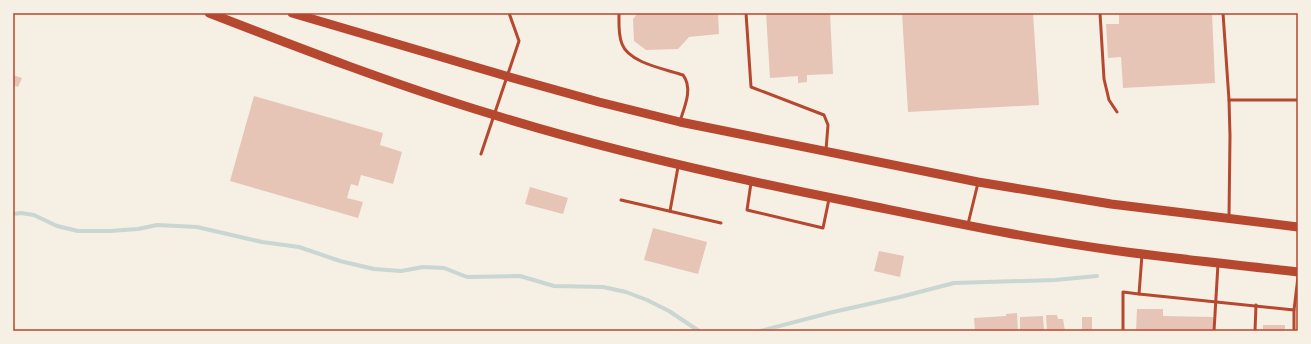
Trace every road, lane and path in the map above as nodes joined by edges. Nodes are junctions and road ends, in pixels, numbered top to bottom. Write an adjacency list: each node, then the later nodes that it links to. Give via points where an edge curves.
1 (209, 13): 12 (main road, via 394,82)
2 (292, 13): 8 (main road)
3 (509, 13): 8 (lane, via 519,41)
4 (619, 13): 13 (lane, via 623,46 629,53 638,60 683,75 687,80 687,98)
5 (746, 13): 14 (lane, via 750,87 824,115 828,125)
6 (1100, 13): 11 (lane, via 1104,79 1109,100)
7 (1223, 13): 9 (lane)
8 (506, 76): 12 (lane); 13 (main road)
9 (1229, 100): 10 (lane); 22 (lane)
10 (1298, 100)
11 (1117, 112)
12 (494, 115): 15 (lane); 16 (main road)
13 (680, 122): 14 (main road)
14 (826, 152): 18 (main road)
15 (481, 154)
16 (678, 165): 17 (main road); 21 (lane)
17 (751, 181): 19 (main road); 19 (lane, via 747,210 823,228)
18 (978, 182): 22 (main road, via 1111,204); 24 (lane)
19 (829, 198): 24 (main road)
20 (621, 200): 21 (lane)
21 (670, 211): 23 (lane)
22 (1229, 219): 25 (main road)
23 (721, 223)
24 (967, 226): 26 (main road)
25 (1298, 227)
26 (1142, 253): 27 (main road); 30 (lane)
27 (1218, 263): 28 (main road); 31 (lane)
28 (1298, 272)
29 (1298, 276): 33 (lane)
30 (1139, 294): 31 (lane); 34 (lane, via 1123,292)
31 (1216, 301): 32 (lane); 35 (lane)
32 (1256, 305): 33 (lane); 36 (lane)
33 (1294, 310): 37 (lane)
34 (1123, 331)
35 (1214, 331)
36 (1255, 331)
37 (1294, 331)

